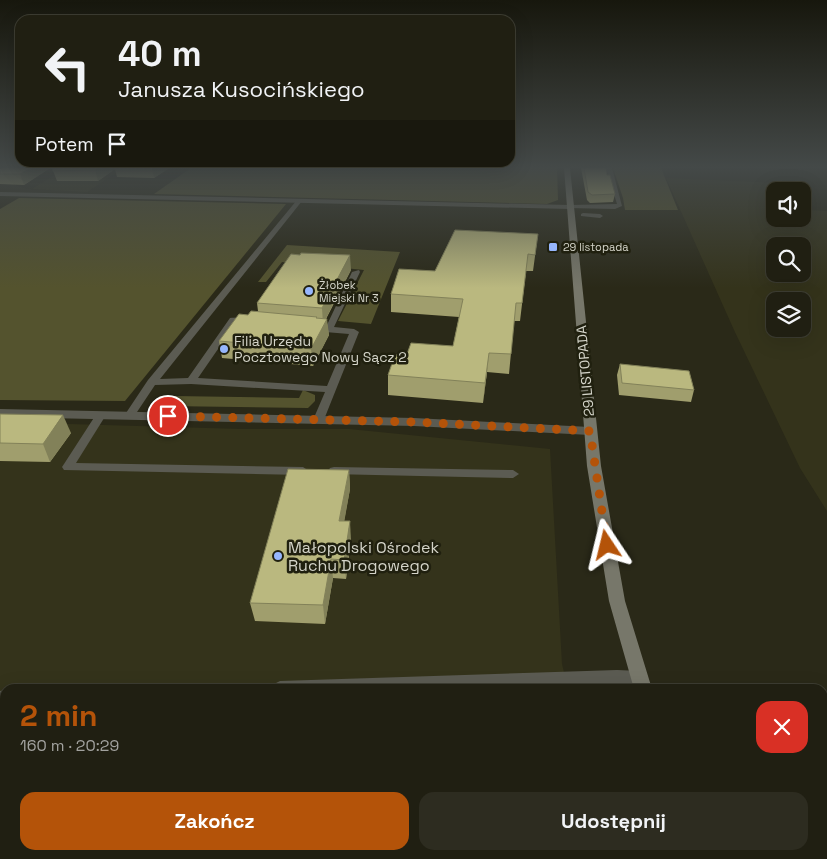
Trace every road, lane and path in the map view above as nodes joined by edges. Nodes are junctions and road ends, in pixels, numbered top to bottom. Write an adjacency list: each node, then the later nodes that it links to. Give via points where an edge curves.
1 (294, 208): 10 (lane)
2 (570, 208): 16 (street, 29 LISTOPADA)
3 (583, 215): 4 (lane)
4 (600, 216)
5 (356, 272): 8 (lane)
6 (262, 322): 9 (lane, via 233,320)
7 (300, 326): 8 (lane)
8 (329, 330): 11 (lane, via 354,332)
9 (191, 381): 10 (lane); 11 (lane)
10 (152, 382): 14 (lane)
11 (332, 389): 15 (lane)
12 (0, 413): 13 (street)
13 (101, 415): 14 (street); 17 (lane, via 68,467)
14 (129, 416): 15 (street)
15 (319, 420): 16 (street)
16 (590, 431): 19 (street, 29 LISTOPADA, via 617,601)
17 (512, 474)
18 (420, 684): 19 (lane, via 617,677)
19 (642, 684)

